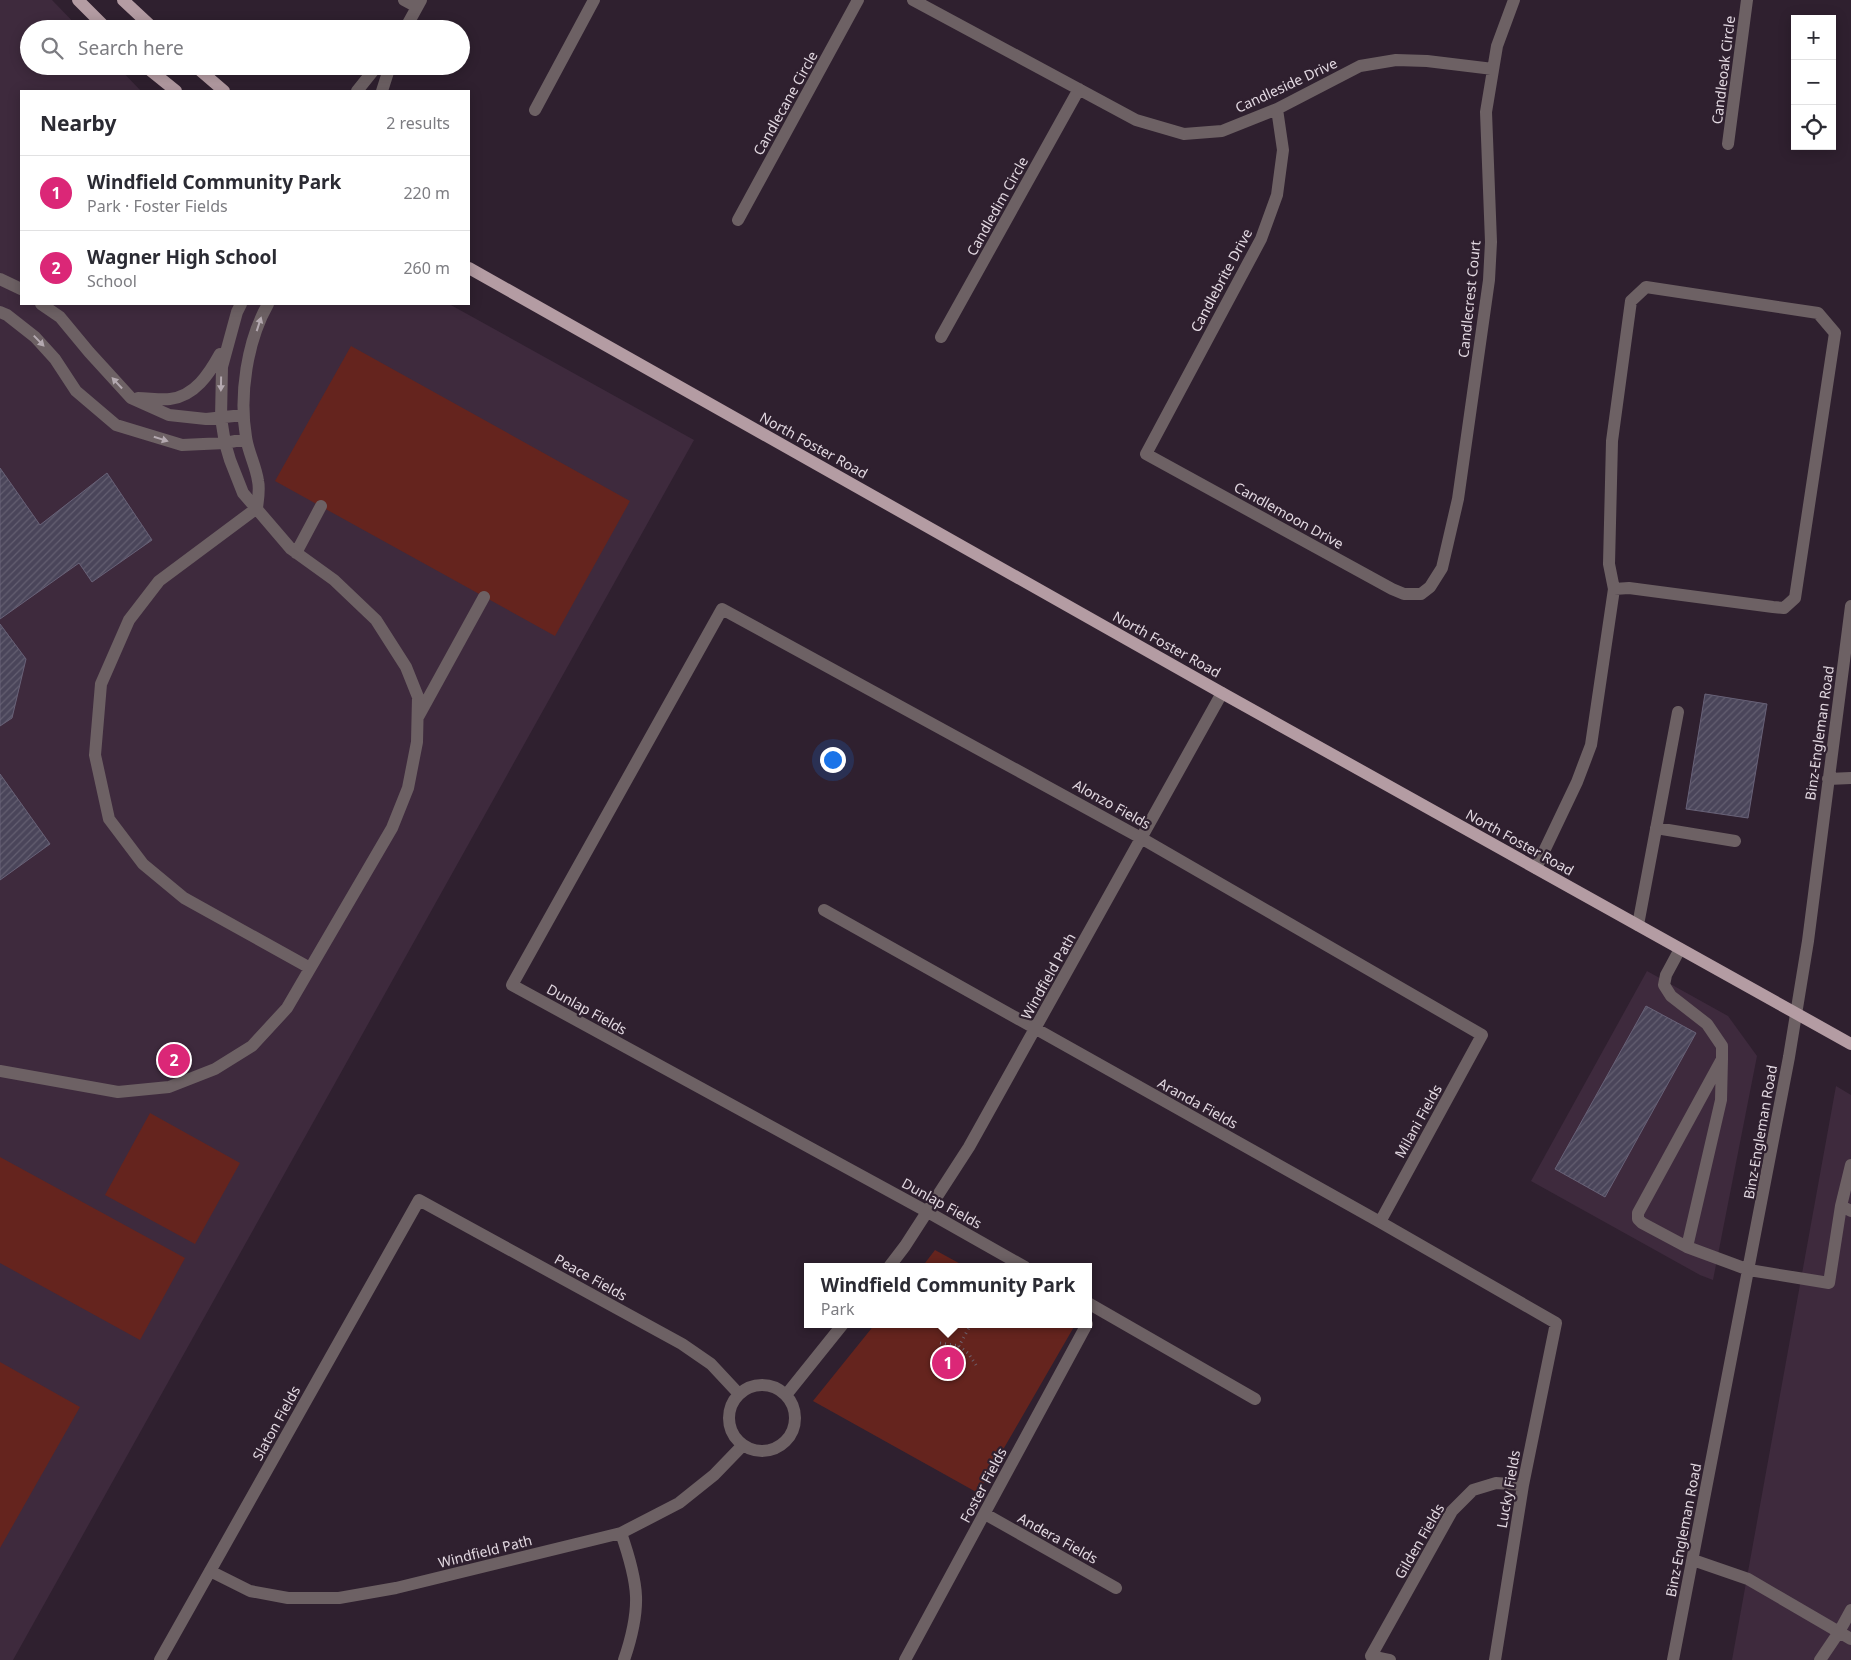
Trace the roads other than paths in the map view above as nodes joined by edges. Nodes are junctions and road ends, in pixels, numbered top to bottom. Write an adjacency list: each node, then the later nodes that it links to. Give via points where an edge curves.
1 (78, 0): 10 (main road)
2 (123, 0): 11 (main road)
3 (404, 0): 9 (street)
4 (594, 0): 24 (street)
5 (858, 0): 26 (street, Candlecane Circle)
6 (913, 0): 18 (street, Candleside Drive)
7 (1514, 0): 13 (street, Candlecrest Court, via 1497,46)
8 (1747, 0): 25 (street, Candleoak Circle)
9 (419, 4): 12 (street)
10 (98, 20)
11 (144, 20)
12 (410, 20)
13 (1493, 69): 23 (street, Candleside Drive, via 1396,60 1360,66); 46 (street, Candlecrest Court, via 1486,112 1491,242 1487,289 1458,499 1442,568 1430,587)
14 (156, 75): 19 (main road)
15 (205, 75): 20 (main road)
16 (370, 75): 21 (street)
17 (387, 75): 22 (street)
18 (1079, 89): 23 (street, Candleside Drive, via 1136,120 1184,134 1222,131); 35 (street, Candledim Circle)
19 (175, 90)
20 (223, 90)
21 (358, 90)
22 (382, 90)
23 (1277, 109): 41 (street, Candlebrite Drive, via 1282,150 1277,195 1261,239)
24 (535, 110)
25 (1728, 144)
26 (738, 220)
27 (470, 269): 51 (main road, North Foster Road)
28 (0, 279): 29 (street)
29 (20, 289)
30 (42, 305): 36 (street, one-way to 30, via 60,317)
31 (240, 305): 34 (street)
32 (267, 305): 37 (street, one-way to 32, via 243,386 259,320)
33 (0, 312): 40 (street, one-way to 40, via 35,337 55,359 76,391 116,425 182,446)
34 (232, 332): 36 (street, via 212,370 194,390 171,399); 38 (street, one-way to 38, via 222,366)
35 (941, 337)
36 (131, 398): 38 (street, via 169,415)
37 (243, 416): 38 (street); 39 (street)
38 (221, 418): 40 (street)
39 (246, 439): 40 (street); 43 (street, via 258,481)
40 (225, 443): 43 (street, via 243,493)
41 (1146, 454): 46 (street, Candlemoon Drive, via 1392,589 1404,594)
42 (321, 506): 44 (street)
43 (257, 508): 44 (street); 63 (street, via 159,581 129,620 101,684 95,756 109,819 143,864 184,898)
44 (296, 552): 53 (street, via 334,580 376,620 406,667 418,696)
45 (1614, 589): 45 (street, via 1609,564 1612,441 1631,302 1646,287 1818,313 1836,333 1795,598 1784,608 1629,588); 59 (street, via 1591,745)
46 (1421, 594)
47 (484, 597): 53 (street)
48 (1851, 606): 50 (street, Binz-Engleman Road)
49 (722, 609): 57 (street, Alonzo Fields); 73 (street, Dunlap Fields, via 512,985)
50 (1850, 626): 55 (street, Binz-Engleman Road)
51 (1222, 693): 57 (street, Windfield Path); 59 (main road, North Foster Road)
52 (1678, 712): 56 (street)
53 (417, 719): 63 (street, via 417,742 408,788 392,828)
54 (1851, 778): 55 (street)
55 (1828, 779): 64 (street, Binz-Engleman Road)
56 (1656, 828): 58 (street); 61 (street)
57 (1141, 838): 65 (street, Windfield Path); 66 (street, Alonzo Fields)
58 (1735, 841)
59 (1536, 868): 61 (main road, North Foster Road)
60 (824, 910): 65 (street, Aranda Fields)
61 (1638, 926): 62 (main road, North Foster Road)
62 (1680, 949): 64 (main road, North Foster Road); 68 (street, via 1666,974 1664,985 1671,996 1707,1024 1722,1046)
63 (310, 968): 69 (street, via 287,1008 252,1046 214,1069 169,1087 118,1092)
64 (1796, 1014): 67 (main road, North Foster Road); 78 (street, Binz-Engleman Road)
65 (1036, 1028): 73 (street, Windfield Path, via 968,1147); 74 (street, Aranda Fields)
66 (1482, 1035): 74 (street, Milani Fields)
67 (1851, 1044)
68 (1722, 1059): 75 (street, via 1721,1100); 75 (street, via 1638,1213 1642,1223)
69 (0, 1071)
70 (1851, 1165): 72 (street)
71 (419, 1200): 83 (street, Peace Fields, via 682,1344 711,1364); 91 (street, Slaton Fields)
72 (1846, 1209): 78 (street, via 1829,1283)
73 (926, 1211): 76 (street, Windfield Path); 77 (street, Dunlap Fields)
74 (1380, 1222): 80 (street, Aranda Fields)
75 (1687, 1247): 78 (street)
76 (892, 1263)
77 (1018, 1263)
78 (1749, 1270): 90 (street, Binz-Engleman Road)
79 (1092, 1305): 85 (street)
80 (1556, 1323): 87 (street, Lucky Fields)
81 (840, 1328): 84 (street)
82 (1084, 1328): 88 (street, Foster Fields)
83 (739, 1394): 84 (street, via 750,1387 763,1385); 86 (street, via 729,1415 735,1437)
84 (786, 1395): 86 (street, via 796,1418 788,1440 766,1452 754,1451)
85 (1255, 1400)
86 (743, 1445): 89 (street, Windfield Path, via 714,1475 679,1503)
87 (1524, 1485): 99 (street, Gilden Fields, via 1496,1484 1473,1490 1452,1511 1371,1656); 100 (street, Lucky Fields)
88 (985, 1514): 92 (street, Andera Fields); 98 (street, Foster Fields)
89 (621, 1532): 91 (street, Windfield Path, via 396,1588 339,1598 288,1598 250,1591); 97 (street, via 636,1585 637,1608)
90 (1693, 1560): 94 (street, via 1748,1579); 101 (street, Binz-Engleman Road)
91 (210, 1570): 96 (street, Slaton Fields)
92 (1116, 1588)
93 (1851, 1610): 94 (street)
94 (1839, 1632): 95 (street); 102 (street)
95 (1851, 1639)
96 (160, 1660)
97 (624, 1660)
98 (905, 1660)
99 (1390, 1660)
100 (1495, 1660)
101 (1673, 1660)
102 (1820, 1660)

